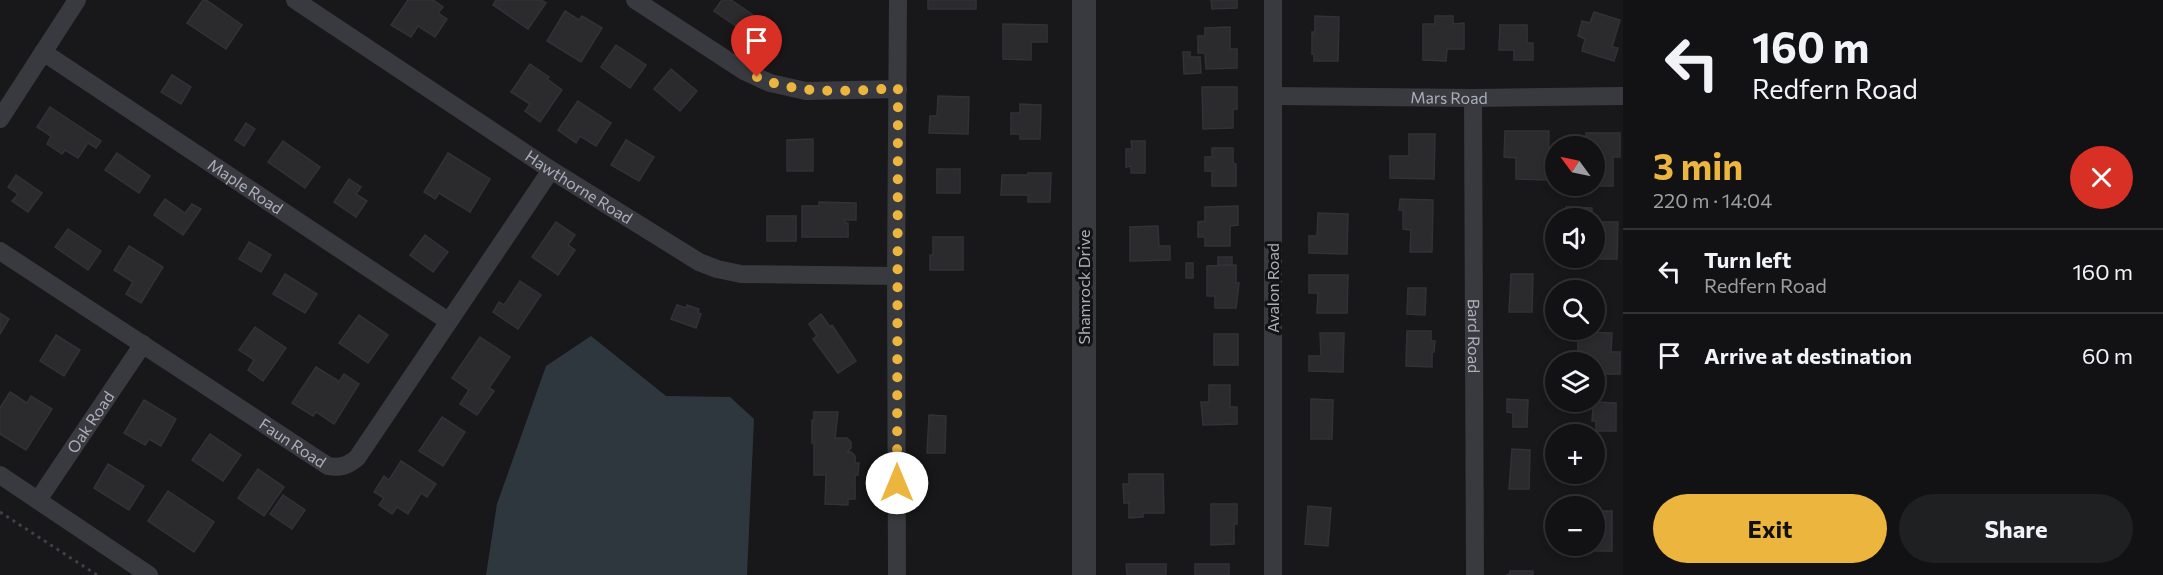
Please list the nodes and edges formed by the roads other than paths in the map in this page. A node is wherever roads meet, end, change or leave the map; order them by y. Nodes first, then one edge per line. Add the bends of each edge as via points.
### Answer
1 (77, 0) edge
2 (295, 0) edge
3 (635, 0) edge
4 (898, 0) edge
5 (1084, 0) edge
6 (1273, 0) edge
7 (43, 52) junction
8 (898, 88) junction
9 (1272, 96) junction
10 (1623, 96) edge
11 (1473, 98) junction
12 (0, 119) edge
13 (551, 170) junction
14 (0, 251) edge
15 (896, 276) junction
16 (448, 321) junction
17 (143, 344) junction
18 (0, 475) edge
19 (38, 500) junction
20 (150, 575) edge
21 (897, 575) edge
22 (1084, 575) edge
23 (1273, 575) edge
24 (1475, 575) edge

1 - 7 street
2 - 13 street, Hawthorne Road
3 - 8 street via 744,71 770,83 806,91
4 - 8 street
5 - 22 street, Shamrock Drive
6 - 9 street, Avalon Road
7 - 12 street
7 - 16 street, Maple Road
8 - 15 street
9 - 11 street, Mars Road
9 - 23 street, Avalon Road
10 - 11 street, Mars Road
11 - 24 street, Bard Road
13 - 15 street, Hawthorne Road via 682,253 717,269 741,274
13 - 16 street, Faun Road
14 - 17 street, Faun Road
15 - 21 street
16 - 17 street, Faun Road via 357,458 339,468 328,466
17 - 19 street, Oak Road
18 - 19 street
19 - 20 street

